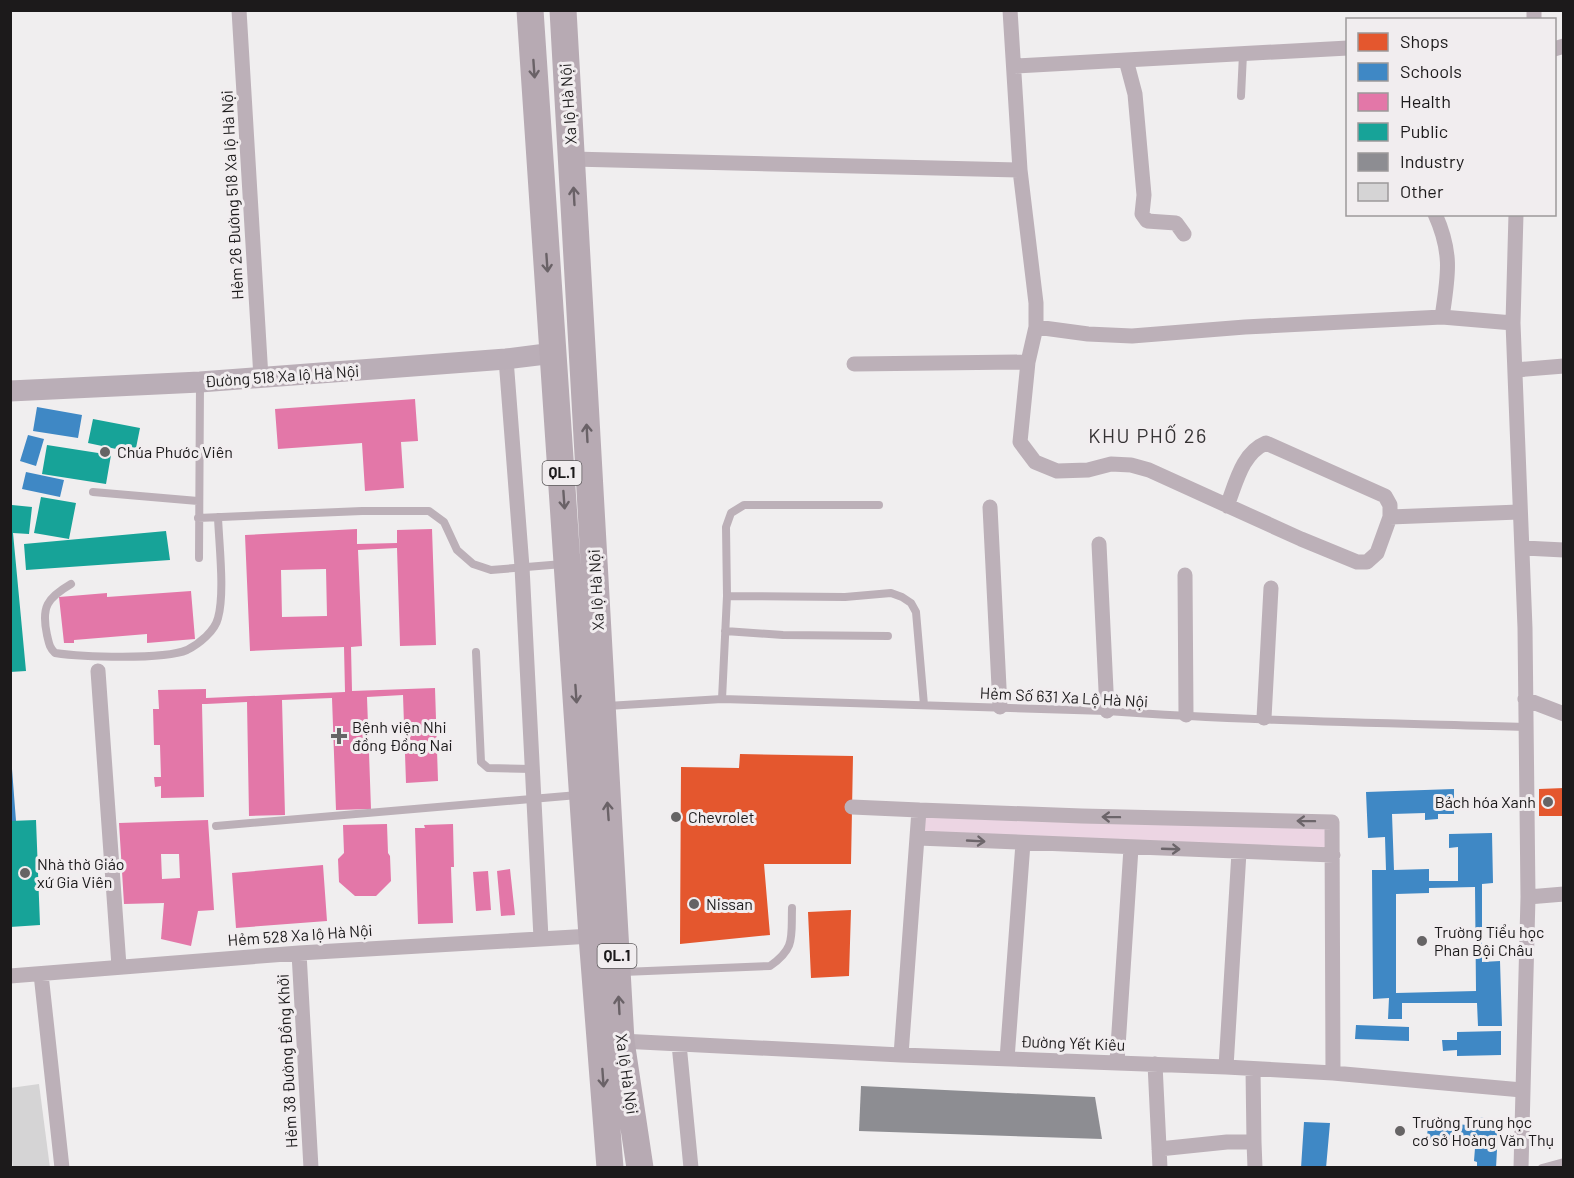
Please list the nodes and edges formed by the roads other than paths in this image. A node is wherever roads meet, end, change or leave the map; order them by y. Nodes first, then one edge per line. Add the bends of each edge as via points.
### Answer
1 (239, 10) edge
2 (530, 10) edge
3 (563, 10) edge
4 (1010, 10) edge
5 (1346, 48) edge
6 (1243, 54) junction
7 (1126, 60) junction
8 (1014, 66) junction
9 (1241, 96) dead end
10 (572, 159) junction
11 (1020, 170) junction
12 (1436, 216) edge
13 (1516, 216) edge
14 (1184, 234) dead end
15 (1442, 317) junction
16 (1513, 323) junction
17 (1036, 327) junction
18 (554, 353) junction
19 (506, 359) junction
20 (1028, 362) junction
21 (854, 364) dead end
22 (1563, 366) edge
23 (1515, 370) junction
24 (261, 378) junction
25 (201, 382) junction
26 (10, 391) edge
27 (93, 492) dead end
28 (198, 501) junction
29 (879, 505) dead end
30 (1227, 506) junction
31 (990, 507) dead end
32 (1519, 512) junction
33 (218, 517) junction
34 (1390, 517) junction
35 (198, 518) junction
36 (1099, 544) dead end
37 (1522, 548) junction
38 (1563, 550) edge
39 (199, 558) dead end
40 (568, 564) junction
41 (522, 567) junction
42 (1185, 575) dead end
43 (71, 584) dead end
44 (1271, 588) dead end
45 (727, 596) junction
46 (725, 631) junction
47 (888, 636) dead end
48 (476, 652) dead end
49 (98, 672) dead end
50 (722, 699) junction
51 (1525, 699) junction
52 (924, 705) junction
53 (603, 706) junction
54 (1000, 707) junction
55 (1107, 711) junction
56 (1563, 714) edge
57 (1185, 715) junction
58 (1264, 718) junction
59 (1525, 727) junction
60 (532, 769) junction
61 (583, 795) junction
62 (534, 800) junction
63 (852, 807) dead end
64 (919, 810) junction
65 (216, 826) dead end
66 (918, 838) junction
67 (1023, 843) junction
68 (1131, 848) junction
69 (1239, 852) junction
70 (1333, 855) junction
71 (1563, 894) edge
72 (1528, 897) junction
73 (792, 908) dead end
74 (592, 936) junction
75 (541, 938) junction
76 (299, 953) junction
77 (119, 966) junction
78 (618, 972) junction
79 (41, 974) junction
80 (10, 976) edge
81 (621, 1041) junction
82 (679, 1044) junction
83 (901, 1055) junction
84 (1007, 1059) junction
85 (1117, 1062) junction
86 (1155, 1064) junction
87 (1226, 1067) junction
88 (1253, 1069) junction
89 (1333, 1074) junction
90 (1522, 1090) junction
91 (1254, 1142) junction
92 (1159, 1149) junction
93 (1563, 1162) edge
94 (62, 1167) edge
95 (311, 1167) edge
96 (610, 1167) edge
97 (640, 1167) edge
98 (691, 1167) edge
99 (1160, 1167) edge
100 (1255, 1167) edge
101 (1521, 1167) edge
102 (1542, 1167) edge

1 - 24 street, Hẻm 26 Đường 518 Xa lộ Hà Nội
2 -> 18 highway, Xa lộ Hà Nội / QL.1
3 - 10 highway, Xa lộ Hà Nội / QL.1
4 - 8 street
5 - 6 street
6 - 7 street
6 - 9 lane
7 - 8 street
7 - 14 street via 1135,94 1144,195 1142,214 1147,221 1176,223
8 - 11 street
10 - 11 street
53 -> 10 highway, Xa lộ Hà Nội / QL.1
11 - 17 street
12 - 15 street via 1444,235 1449,267
13 - 16 street
15 - 16 street
15 - 17 street via 1132,336
16 - 23 street
17 - 20 street
18 - 19 street, Đường 518 Xa lộ Hà Nội
18 -> 40 highway, Xa lộ Hà Nội / QL.1
19 - 24 street, Đường 518 Xa lộ Hà Nội
19 - 41 street
20 - 21 street
20 - 30 street via 1020,442 1035,462 1057,471 1131,465
22 - 23 street
23 - 32 street
24 - 25 street, Đường 518 Xa lộ Hà Nội
25 - 26 street, Đường 518 Xa lộ Hà Nội
25 - 28 lane
27 - 28 lane
28 - 35 lane
29 - 45 lane via 744,505 732,513 726,527
30 - 34 street via 1357,562 1367,562 1377,553
30 - 34 street via 1245,461 1255,448 1266,443 1385,496
31 - 54 street
32 - 34 street
32 - 37 street
33 - 35 lane
33 - 41 lane via 429,511 444,522 457,550 473,564 491,570
33 - 43 lane via 218,620 204,639 185,651 112,657 55,653 50,648 44,619 46,607 55,594
35 - 39 lane
36 - 55 street
37 - 38 street
37 - 51 street
40 - 41 lane
40 -> 61 highway, Xa lộ Hà Nội / QL.1
41 - 60 street
42 - 57 street
44 - 58 street
45 - 46 lane
45 - 52 lane via 902,597 916,612
46 - 47 lane
46 - 50 lane
48 - 60 lane via 482,762 488,768
49 - 77 street
50 - 52 lane, Hẻm Số 631 Xa Lộ Hà Nội
50 - 53 lane, Hẻm Số 631 Xa Lộ Hà Nội
51 - 56 street
51 - 59 street
52 - 54 lane, Hẻm Số 631 Xa Lộ Hà Nội
78 -> 53 highway, Xa lộ Hà Nội / QL.1
54 - 55 lane, Hẻm Số 631 Xa Lộ Hà Nội
55 - 57 lane, Hẻm Số 631 Xa Lộ Hà Nội
57 - 58 lane, Hẻm Số 631 Xa Lộ Hà Nội
58 - 59 lane, Hẻm Số 631 Xa Lộ Hà Nội
59 - 72 street
60 - 62 street
61 - 62 lane
61 - 74 highway, Xa lộ Hà Nội / QL.1
62 - 65 lane
62 - 75 street
63 - 64 street
64 - 66 street
70 -> 64 street via 1332,822
66 -> 67 street
66 - 83 street
67 - 68 street
67 - 84 street
68 -> 69 street
68 - 85 street
69 - 70 street
69 - 87 street
70 - 89 street
71 - 72 street
72 - 90 street
73 - 78 lane via 791,944 770,966
74 - 75 street, Hẻm 528 Xa lộ Hà Nội
74 -> 96 highway, Xa lộ Hà Nội / QL.1
75 - 76 street, Hẻm 528 Xa lộ Hà Nội
76 - 77 street, Hẻm 528 Xa lộ Hà Nội
76 - 95 street, Hẻm 38 Đường Đồng Khởi
77 - 79 street, Hẻm 528 Xa lộ Hà Nội
81 -> 78 highway, Xa lộ Hà Nội / QL.1
79 - 80 street, Hẻm 528 Xa lộ Hà Nội
79 - 94 street
81 - 82 street, Đường Yết Kiêu
81 - 97 highway, Xa lộ Hà Nội / QL.1
82 - 83 street, Đường Yết Kiêu
82 - 98 street
83 - 84 street, Đường Yết Kiêu
84 - 85 street, Đường Yết Kiêu
85 - 86 street, Đường Yết Kiêu
86 - 87 street, Đường Yết Kiêu
86 - 92 street
87 - 88 street, Đường Yết Kiêu
88 - 89 street, Đường Yết Kiêu
88 - 91 street
89 - 90 street, Đường Yết Kiêu
90 - 101 street
91 - 92 street
91 - 100 street
92 - 99 street
93 - 102 lane

